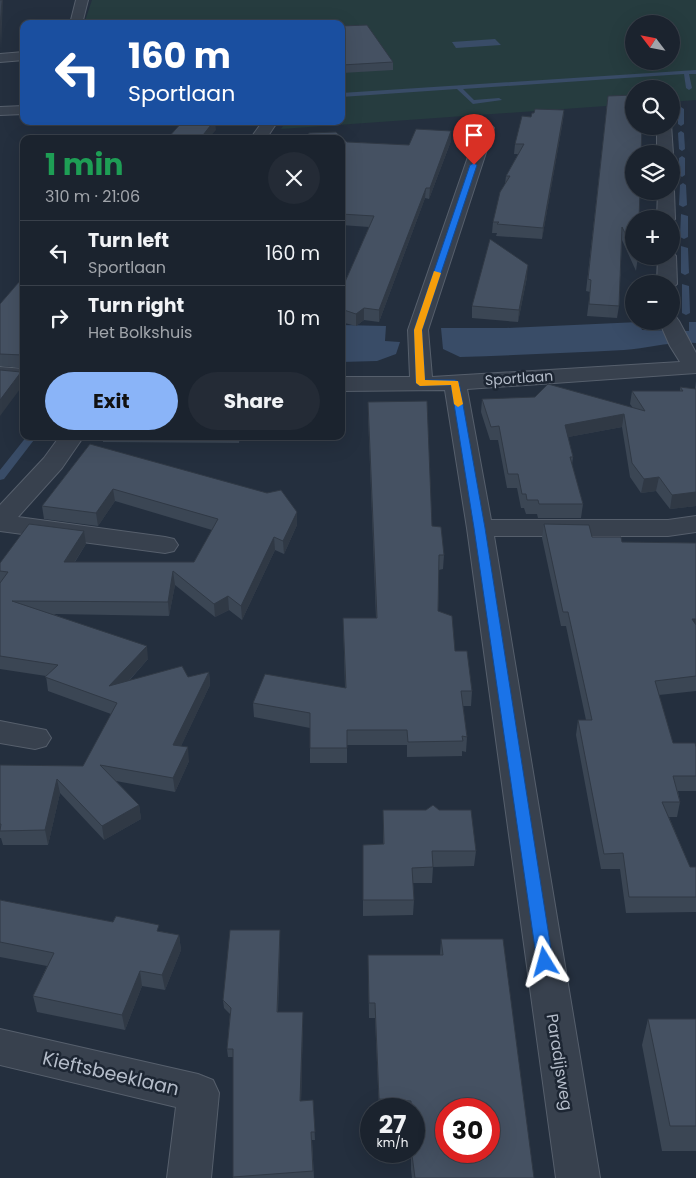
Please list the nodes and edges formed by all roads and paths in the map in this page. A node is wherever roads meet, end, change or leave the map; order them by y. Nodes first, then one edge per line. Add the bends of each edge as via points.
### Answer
1 (82, 0) edge
2 (77, 20) edge
3 (20, 56) edge
4 (0, 58) edge
5 (0, 110) edge
6 (20, 110) edge
7 (486, 128) dead end
8 (673, 330) edge
9 (695, 367) edge
10 (0, 374) edge
11 (20, 376) edge
12 (455, 382) junction
13 (420, 383) junction
14 (345, 384) edge
15 (69, 440) edge
16 (0, 523) edge
17 (696, 524) edge
18 (480, 528) junction
19 (165, 545) dead end
20 (0, 732) edge
21 (35, 738) dead end
22 (0, 1047) edge
23 (189, 1178) edge
24 (578, 1178) edge

1 - 2 street
3 - 4 street
5 - 6 street
7 - 13 street via 418,330
8 - 9 street
9 - 12 street, Sportlaan
10 - 11 street
12 - 13 street, Sportlaan
12 - 18 street, Paradijsweg
13 - 14 street, Sportlaan
15 - 16 street
16 - 19 street
17 - 18 street via 668,528
18 - 24 street, Paradijsweg
20 - 21 street
22 - 23 street, Kieftsbeeklaan via 198,1093

